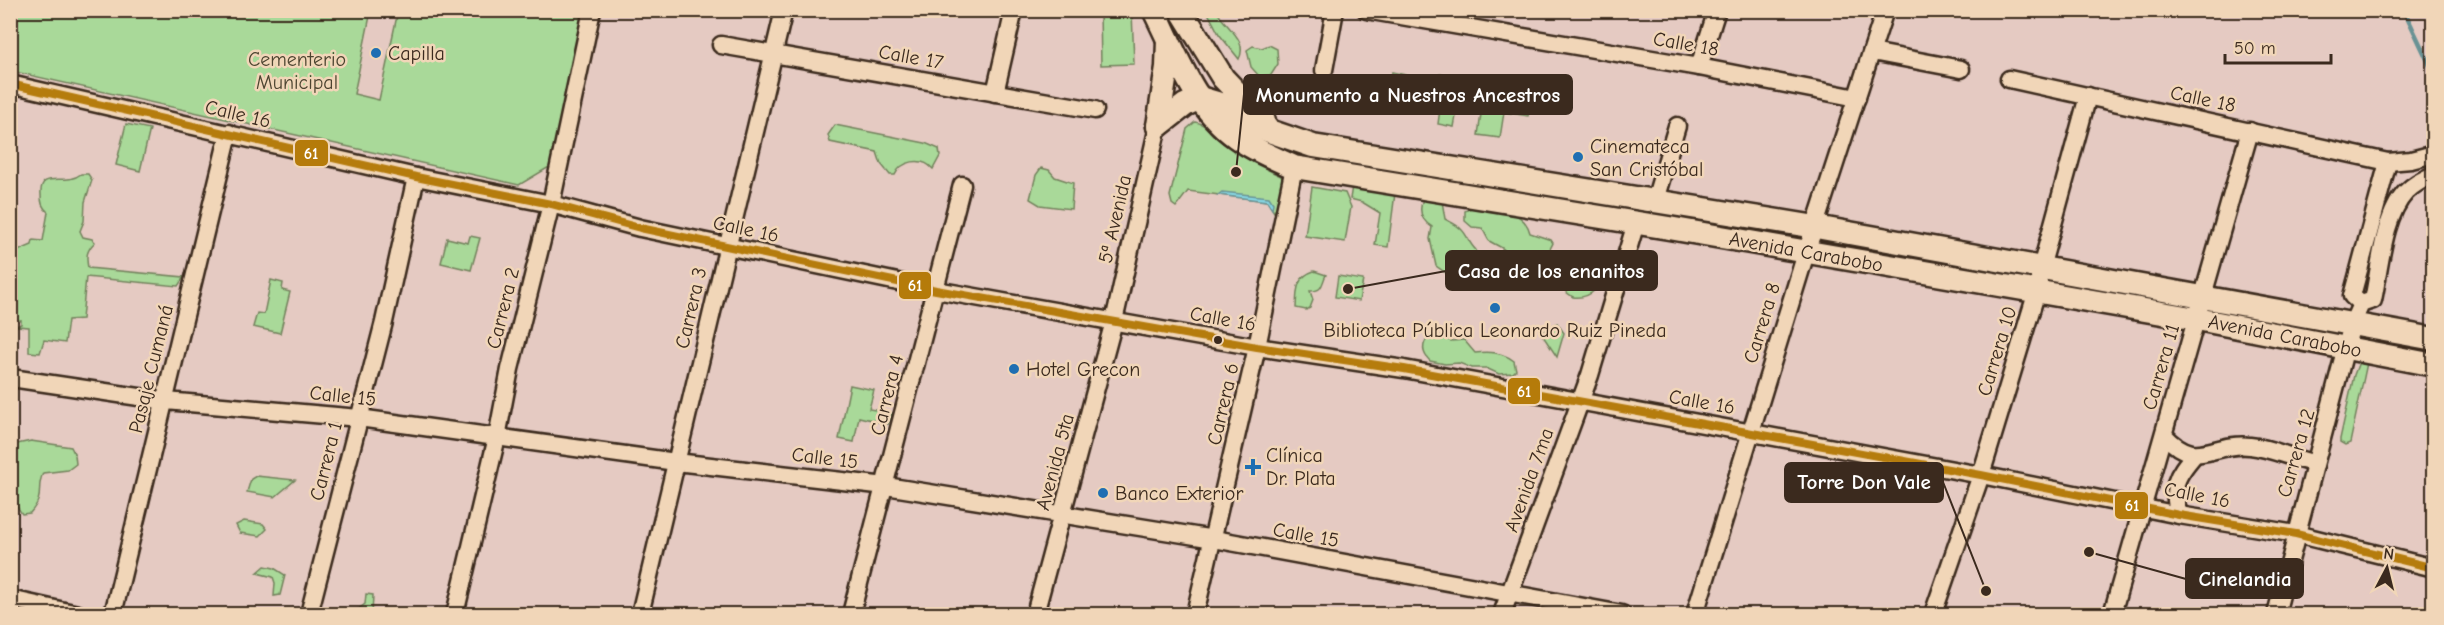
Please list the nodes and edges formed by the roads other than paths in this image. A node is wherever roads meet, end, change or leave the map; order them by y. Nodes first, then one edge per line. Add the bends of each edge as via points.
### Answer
1 (592, 10) edge
2 (784, 10) edge
3 (1014, 10) edge
4 (1154, 10) edge
5 (1181, 10) edge
6 (1335, 10) edge
7 (1366, 10) edge
8 (1717, 10) edge
9 (1885, 10) edge
10 (1168, 39) junction
11 (721, 45) dead end
12 (1872, 52) junction
13 (774, 55) junction
14 (1699, 67) junction
15 (1960, 69) dead end
16 (1324, 70) dead end
17 (2009, 80) dead end
18 (10, 84) edge
19 (994, 93) junction
20 (2088, 96) junction
21 (1200, 98) junction
22 (1857, 98) junction
23 (1095, 110) dead end
24 (1158, 126) junction
25 (1677, 126) dead end
26 (2250, 131) junction
27 (229, 133) junction
28 (1278, 134) junction
29 (2433, 154) edge
30 (2388, 162) junction
31 (1294, 167) junction
32 (2433, 175) edge
33 (417, 177) junction
34 (962, 185) dead end
35 (1623, 195) junction
36 (1655, 200) junction
37 (551, 204) junction
38 (1636, 223) junction
39 (1816, 227) junction
40 (727, 246) junction
41 (1806, 253) junction
42 (2041, 268) junction
43 (936, 290) junction
44 (2037, 291) junction
45 (2204, 296) junction
46 (2361, 304) junction
47 (2197, 319) junction
48 (1113, 321) junction
49 (2352, 324) junction
50 (2433, 339) edge
51 (1257, 347) junction
52 (2346, 348) junction
53 (2433, 365) edge
54 (18, 379) dead end
55 (166, 401) junction
56 (1580, 402) junction
57 (359, 418) junction
58 (1750, 432) junction
59 (2164, 435) junction
60 (497, 437) junction
61 (2195, 454) junction
62 (676, 462) junction
63 (2314, 463) junction
64 (1981, 475) junction
65 (886, 486) junction
66 (2143, 506) junction
67 (1063, 514) junction
68 (2179, 515) junction
69 (2296, 534) junction
70 (1214, 539) junction
71 (2433, 568) edge
72 (1509, 593) junction
73 (10, 599) edge
74 (78, 615) edge
75 (113, 615) edge
76 (309, 615) edge
77 (454, 615) edge
78 (640, 615) edge
79 (851, 615) edge
80 (1035, 615) edge
81 (1195, 615) edge
82 (1502, 615) edge
83 (1622, 615) edge
84 (1695, 615) edge
85 (1933, 615) edge
86 (2112, 615) edge
87 (2276, 615) edge

1 - 37 street, Carrera 2
2 - 13 street, Carrera 3
3 - 19 street
4 - 10 main road, Avenida Carabobo
5 - 28 main road via 1223,78
6 - 16 street
7 - 14 street, Calle 18
8 - 14 street
9 - 12 street, Carrera 8
10 - 21 main road, Avenida Carabobo
10 - 24 main road
11 - 13 street, Calle 17
12 - 15 street
12 - 22 street, Carrera 8
13 - 19 street, Calle 17
13 - 40 street, Carrera 3
14 - 22 street, Calle 18
17 - 20 street, Calle 18
18 - 27 street, Calle 16
19 - 23 street, Calle 17
20 - 26 street, Calle 18
20 - 42 street, Carrera 10
21 - 24 main road
21 - 28 main road, Avenida Carabobo via 1224,106 1246,123
21 - 31 main road, Avenida Carabobo via 1217,121 1235,136
22 - 39 street, Carrera 8
24 - 48 street, 5ª Avenida
25 - 36 street
26 - 30 street, Calle 18
26 - 45 street, Carrera 11
27 - 33 street, Calle 16
27 - 55 street, Pasaje Cumaná
28 - 35 main road, Avenida Carabobo via 1313,146
29 - 30 street, Calle 18
30 - 46 street via 2352,296
31 - 38 main road, Avenida Carabobo
31 - 51 street, Carrera 6
32 - 46 street, Carrera 12 via 2404,193 2384,243 2373,300
33 - 37 street, Calle 16
33 - 57 street, Carrera 1
34 - 43 street, Carrera 4
35 - 36 main road, Avenida Carabobo
35 - 38 main road
36 - 39 main road, Avenida Carabobo
37 - 40 street, Calle 16
37 - 60 street, Carrera 2
38 - 41 main road, Avenida Carabobo
38 - 56 street, Avenida 7ma
39 - 41 street, Carrera 8
39 - 42 main road, Avenida Carabobo
40 - 43 street, Calle 16
40 - 62 street, Carrera 3
41 - 44 main road, Avenida Carabobo
41 - 58 street, Carrera 8
42 - 44 street, Carrera 10
42 - 45 main road, Avenida Carabobo
43 - 48 street, Calle 16
43 - 65 street, Carrera 4
44 - 47 main road, Avenida Carabobo
44 - 64 street, Carrera 10
45 - 47 street, Carrera 11
45 - 49 main road, Avenida Carabobo
46 - 49 street, Carrera 12
47 - 52 main road, Avenida Carabobo
47 - 59 street, Carrera 11
48 - 51 street, Calle 16
48 - 67 street, Avenida 5ta
49 - 50 main road, Avenida Carabobo
49 - 52 street, Carrera 12
51 - 56 street, Calle 16
51 - 70 street, Carrera 6
52 - 53 main road, Avenida Carabobo
52 - 63 street, Carrera 12
54 - 55 street, Calle 15
55 - 57 street, Calle 15
55 - 75 street, Pasaje Cumaná
56 - 58 street, Calle 16
56 - 72 street, Avenida 7ma
57 - 60 street, Calle 15
57 - 76 street, Carrera 1
58 - 64 street, Calle 16
58 - 84 street, Carrera 8
59 - 61 street via 2176,448
59 - 66 street, Carrera 11
60 - 62 street, Calle 15
60 - 77 street, Carrera 2
61 - 63 street via 2234,445 2253,446
61 - 68 street via 2174,485
62 - 65 street, Calle 15
62 - 78 street, Carrera 3
63 - 69 street, Carrera 12
64 - 66 street, Calle 16
64 - 85 street, Carrera 10
65 - 67 street, Calle 15
65 - 79 street, Carrera 4
66 - 68 street, Calle 16
66 - 86 street, Carrera 11
67 - 70 street, Calle 15
67 - 80 street, Avenida 5ta
68 - 69 street, Calle 16
69 - 71 street, Calle 16
69 - 87 street, Carrera 12
70 - 72 street, Calle 15
70 - 81 street, Carrera 6
72 - 82 street, Avenida 7ma
72 - 83 street, Calle 15
73 - 74 street

